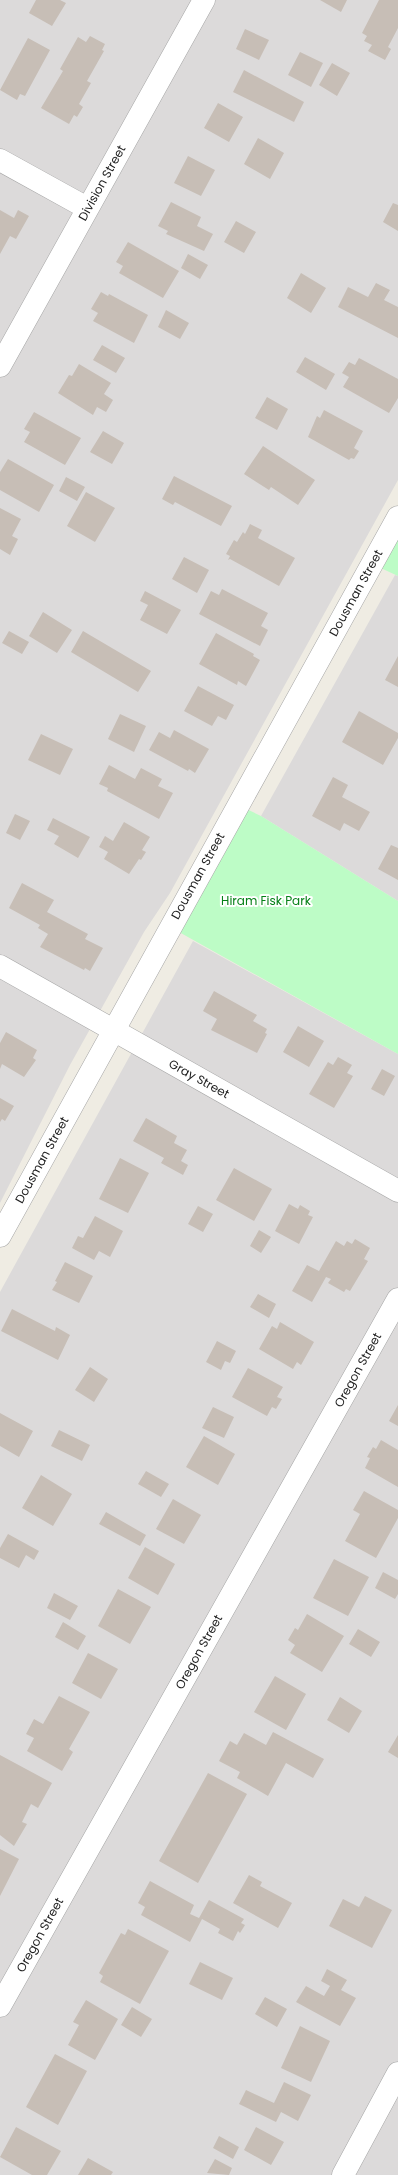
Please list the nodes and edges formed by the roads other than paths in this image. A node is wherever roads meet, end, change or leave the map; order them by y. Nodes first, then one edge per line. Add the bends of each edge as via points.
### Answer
1 (204, 0) edge
2 (0, 160) edge
3 (88, 208) junction
4 (0, 366) edge
5 (398, 517) edge
6 (0, 966) edge
7 (113, 1030) junction
8 (398, 1191) edge
9 (0, 1236) edge
10 (398, 1299) edge
11 (0, 2006) edge
12 (398, 2073) edge
13 (342, 2175) edge

1 - 3 street, Division Street
2 - 3 street
3 - 4 street, Division Street
5 - 7 street, Dousman Street
6 - 7 street, Gray Street
7 - 8 street, Gray Street
7 - 9 street, Dousman Street
10 - 11 street, Oregon Street
12 - 13 street

